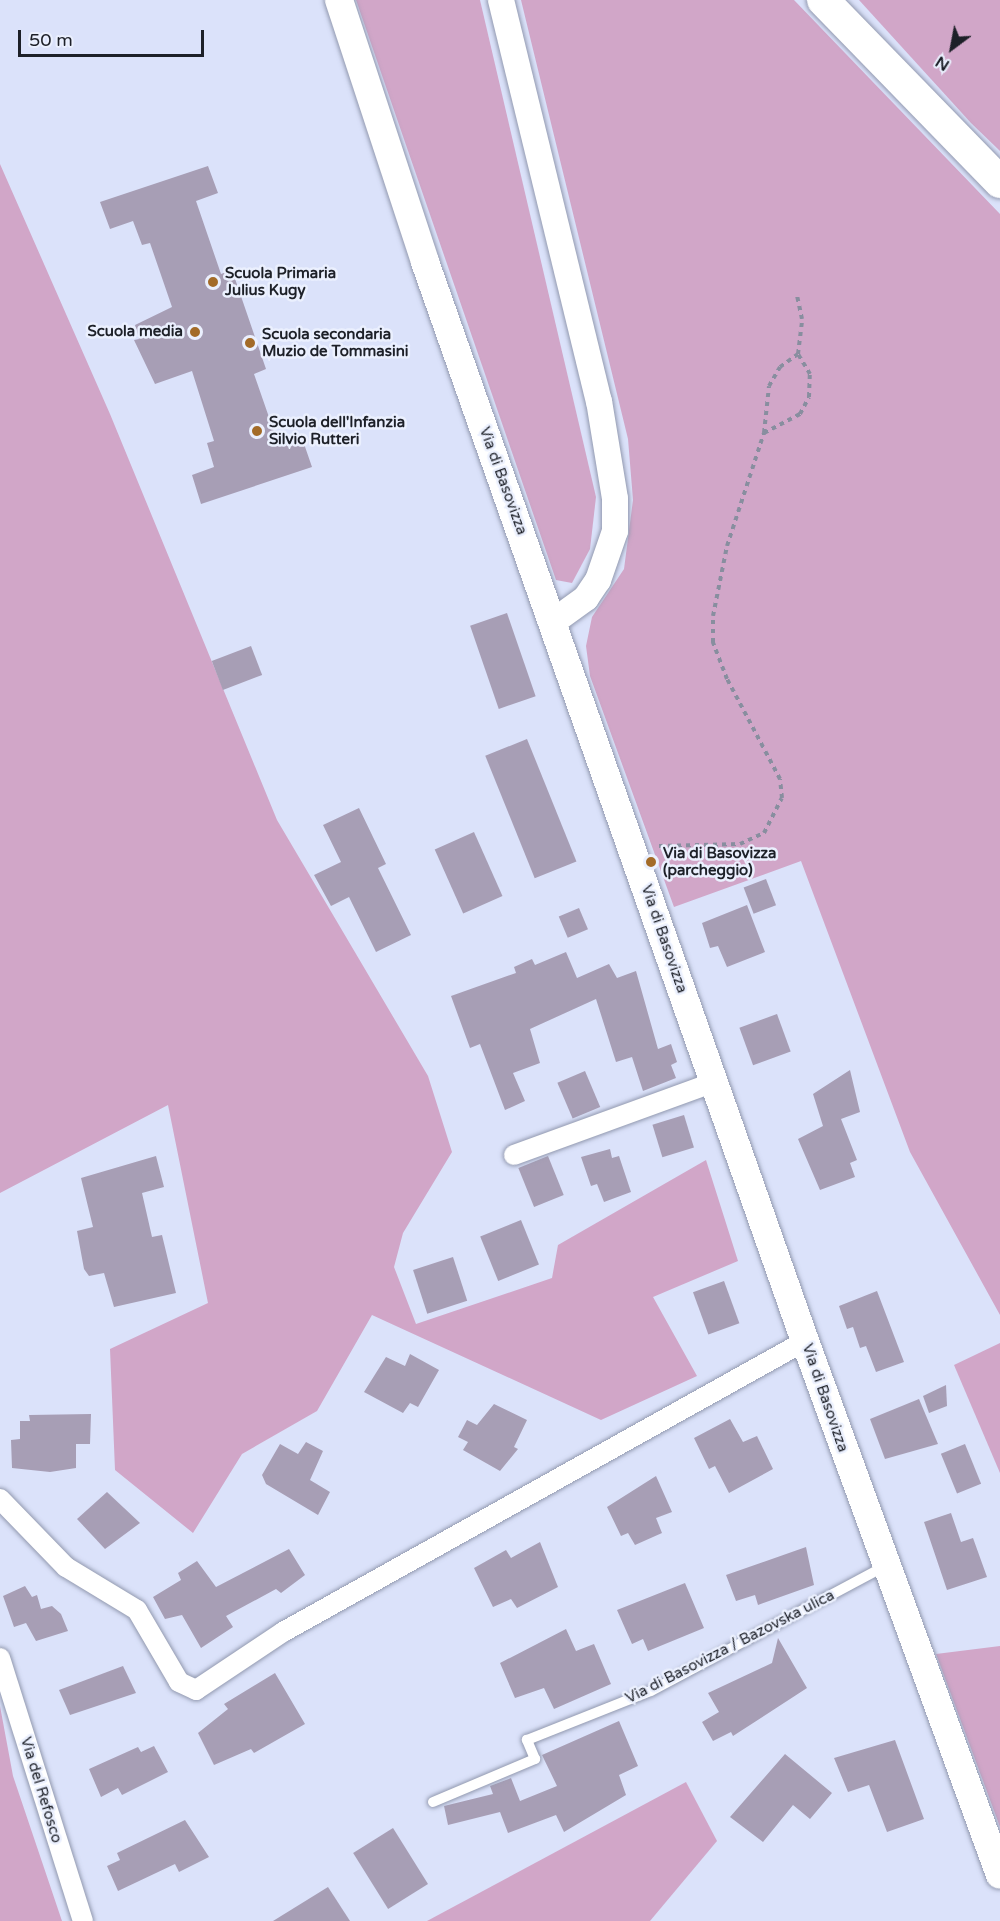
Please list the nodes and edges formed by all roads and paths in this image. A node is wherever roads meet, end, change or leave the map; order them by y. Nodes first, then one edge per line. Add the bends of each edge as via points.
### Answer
1 (339, 0) edge
2 (501, 0) edge
3 (823, 0) edge
4 (1000, 182) edge
5 (797, 296) dead end
6 (798, 354) junction
7 (764, 433) junction
8 (553, 622) junction
9 (631, 846) junction
10 (715, 1082) junction
11 (514, 1155) dead end
12 (805, 1341) junction
13 (0, 1499) edge
14 (885, 1566) junction
15 (0, 1658) edge
16 (433, 1802) dead end
17 (1000, 1875) edge
18 (83, 1921) edge

1 - 8 main road, Via di Basovizza
2 - 8 street via 599,401 615,499 615,531 598,580 586,598
3 - 4 main road
5 - 6 path via 802,319
6 - 7 path via 780,367 769,386
6 - 7 path via 810,374 809,397 800,414
7 - 9 path via 727,546 713,642 780,779 782,798 764,833 740,844
8 - 9 main road, Via di Basovizza
9 - 10 main road, Via di Basovizza
10 - 11 street
10 - 12 main road, Via di Basovizza
12 - 13 street via 283,1632 196,1690 178,1682 137,1610 66,1567
12 - 14 main road, Via di Basovizza
14 - 16 lane, Via di Basovizza / Bazovska ulica via 651,1691 527,1740 535,1759
14 - 17 main road, Via di Basovizza
15 - 18 street, Via del Refosco

